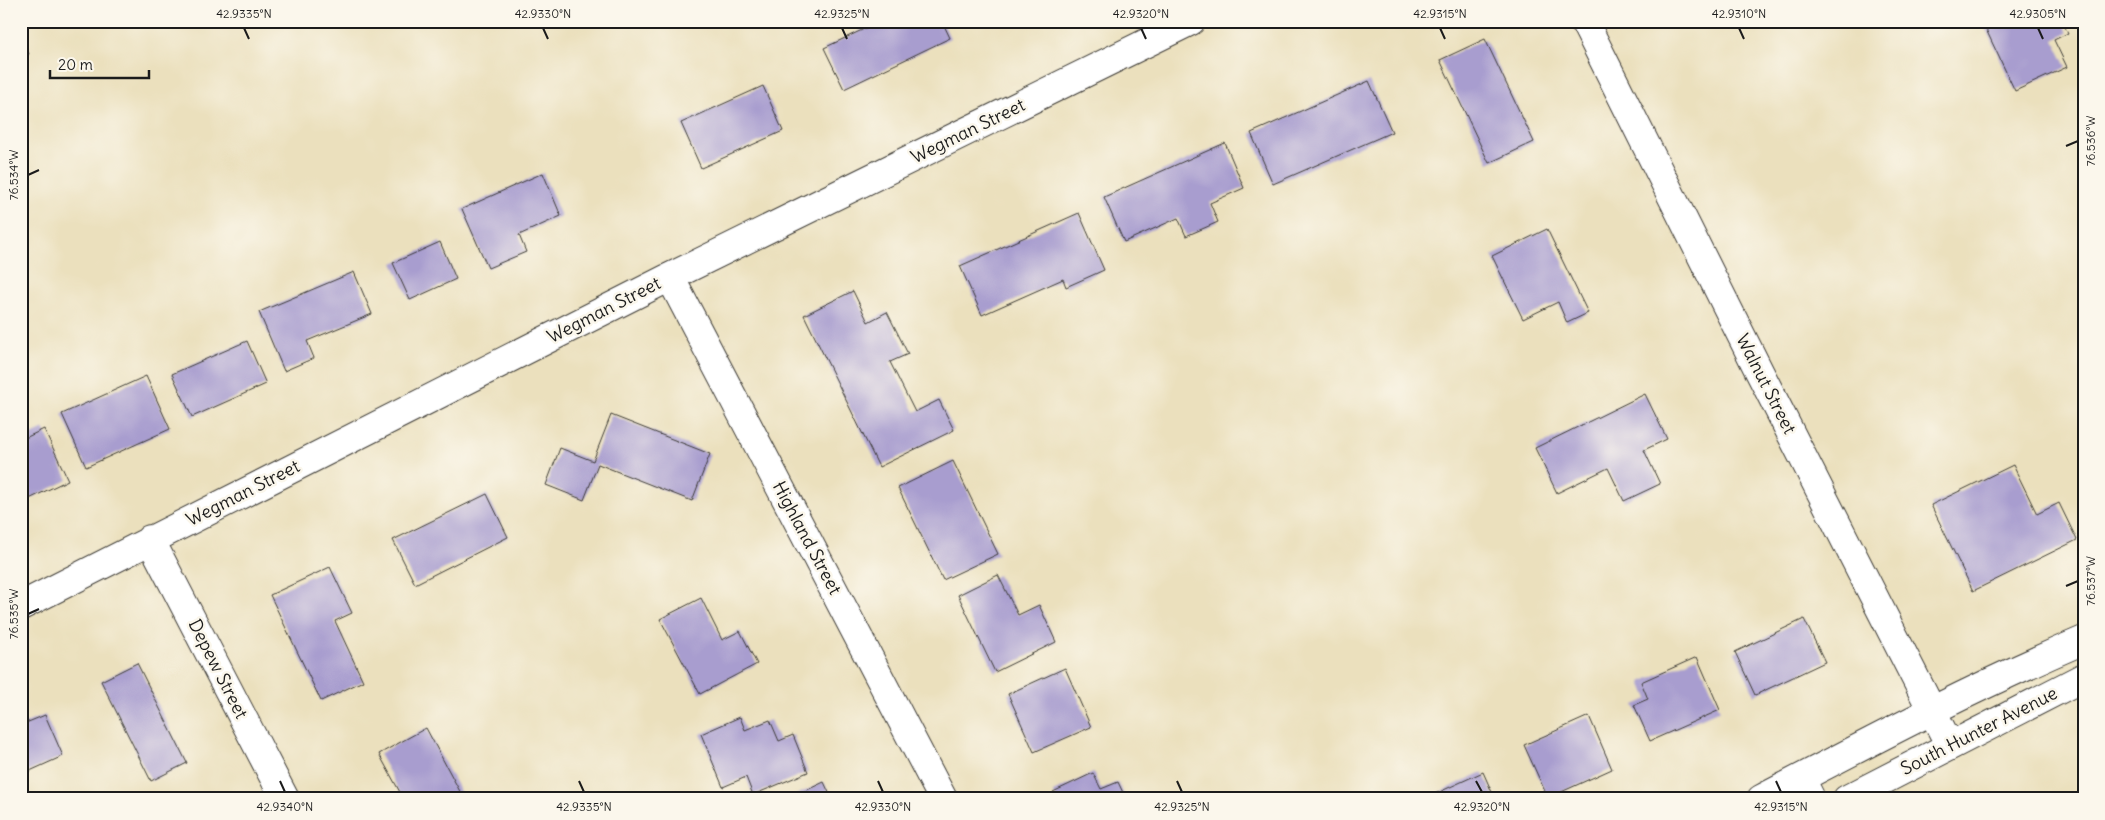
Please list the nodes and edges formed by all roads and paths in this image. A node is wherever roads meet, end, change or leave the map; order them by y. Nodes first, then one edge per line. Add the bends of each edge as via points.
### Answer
1 (1191, 21) edge
2 (1584, 21) edge
3 (670, 276) junction
4 (150, 539) junction
5 (21, 606) edge
6 (2084, 640) edge
7 (2084, 677) edge
8 (1932, 710) junction
9 (1950, 746) junction
10 (1807, 775) junction
11 (285, 799) edge
12 (943, 799) edge
13 (1761, 799) edge
14 (1819, 799) edge
15 (1847, 799) edge

1 - 3 street, Wegman Street
2 - 8 street, Walnut Street
3 - 4 street, Wegman Street
3 - 12 street, Highland Street
4 - 5 street, Wegman Street
4 - 11 street, Depew Street
6 - 8 street via 2019,667
7 - 9 street, South Hunter Avenue
8 - 9 street, Walnut Street
8 - 10 street
9 - 15 street, South Hunter Avenue
10 - 13 street
10 - 14 lane

